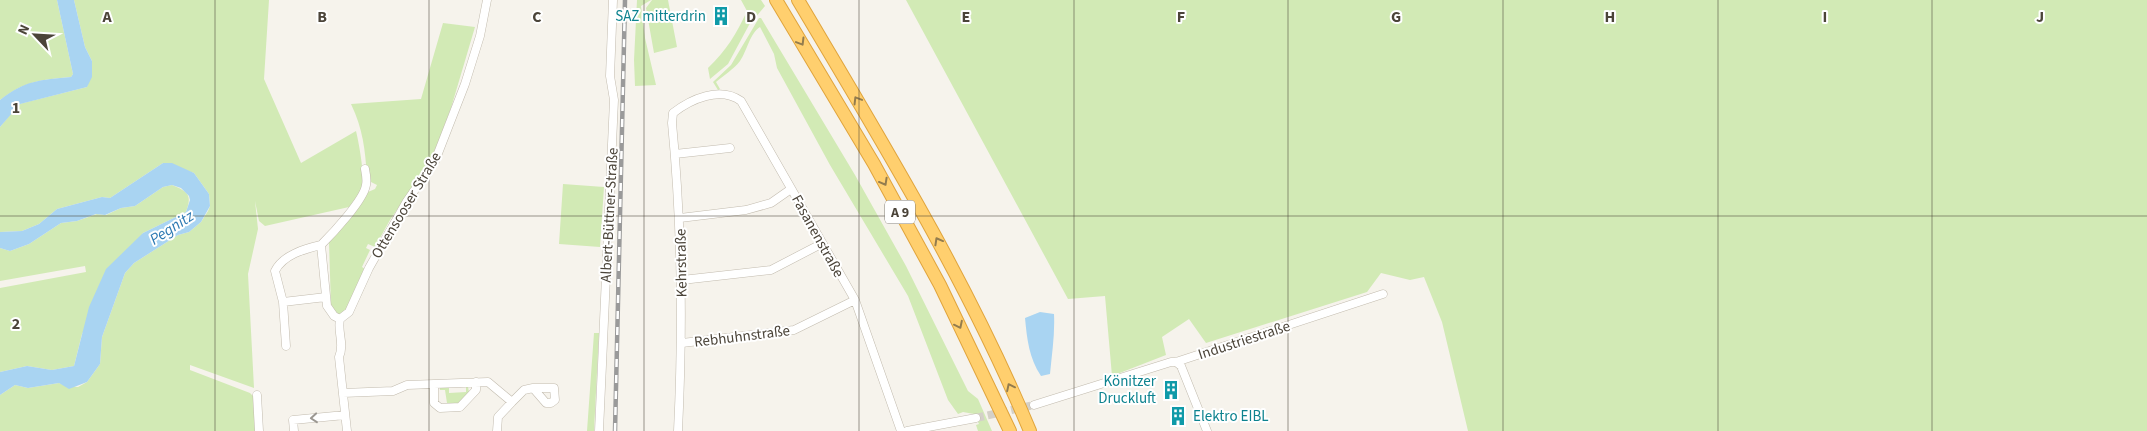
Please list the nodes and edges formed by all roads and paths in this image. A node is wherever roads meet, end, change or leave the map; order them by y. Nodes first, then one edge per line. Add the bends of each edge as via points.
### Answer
1 (486, 0) edge
2 (613, 0) edge
3 (776, 0) edge
4 (798, 0) edge
5 (687, 102) joint
6 (730, 148) dead end
7 (675, 154) junction
8 (365, 169) dead end
9 (791, 189) junction
10 (680, 218) junction
11 (821, 244) junction
12 (321, 245) junction
13 (682, 280) junction
14 (1383, 294) dead end
15 (326, 297) junction
16 (855, 300) junction
17 (283, 302) junction
18 (340, 319) junction
19 (682, 343) junction
20 (286, 346) dead end
21 (1176, 362) junction
22 (476, 382) junction
23 (434, 384) junction
24 (533, 388) dead end
25 (343, 393) junction
26 (257, 395) dead end
27 (512, 402) junction
28 (1034, 405) tunnel mouth
29 (346, 415) junction
30 (976, 418) tunnel mouth
31 (259, 431) edge
32 (294, 431) edge
33 (347, 431) edge
34 (497, 431) edge
35 (599, 431) edge
36 (678, 431) edge
37 (901, 431) edge
38 (907, 431) edge
39 (1010, 431) edge
40 (1030, 431) edge
41 (1207, 431) edge

1 - 18 street, Ottensooser Straße via 470,68 435,161 407,201 369,268 349,312
2 - 35 street, Albert-Büttner-Straße via 610,76 614,100
3 -> 39 highway, A 9 via 874,164 935,276
40 -> 4 highway, A 9 via 956,275 892,158
5 - 7 street, Kehrstraße via 673,113
5 - 9 street, Fasanenstraße via 725,93 741,101
6 - 7 street
7 - 10 street, Kehrstraße
8 - 12 street via 366,185 361,197
9 - 10 street via 772,203 746,210
9 - 11 street, Fasanenstraße
10 - 13 street, Kehrstraße
11 - 13 street via 770,270
11 - 16 street, Fasanenstraße
12 - 15 street
12 - 17 street via 302,249 278,266 275,271
13 - 19 street, Kehrstraße
14 - 21 street, Industriestraße
15 - 17 street
15 - 18 street via 327,306
16 - 19 street, Rebhuhnstraße via 794,330
16 - 37 street, Fasanenstraße
17 - 20 street
18 - 25 street via 343,348 339,357
19 - 36 street, Kehrstraße
21 - 28 street
21 - 41 street, Industriestraße via 1182,366
22 - 23 street
22 - 23 street via 476,390 460,407 440,408 434,402
22 - 27 street via 489,383
23 - 25 street via 393,391
24 - 27 street via 524,390
25 - 29 street
26 - 31 street
27 - 34 street via 498,417
29 -> 32 street via 293,420
29 - 33 street
30 - 38 street

